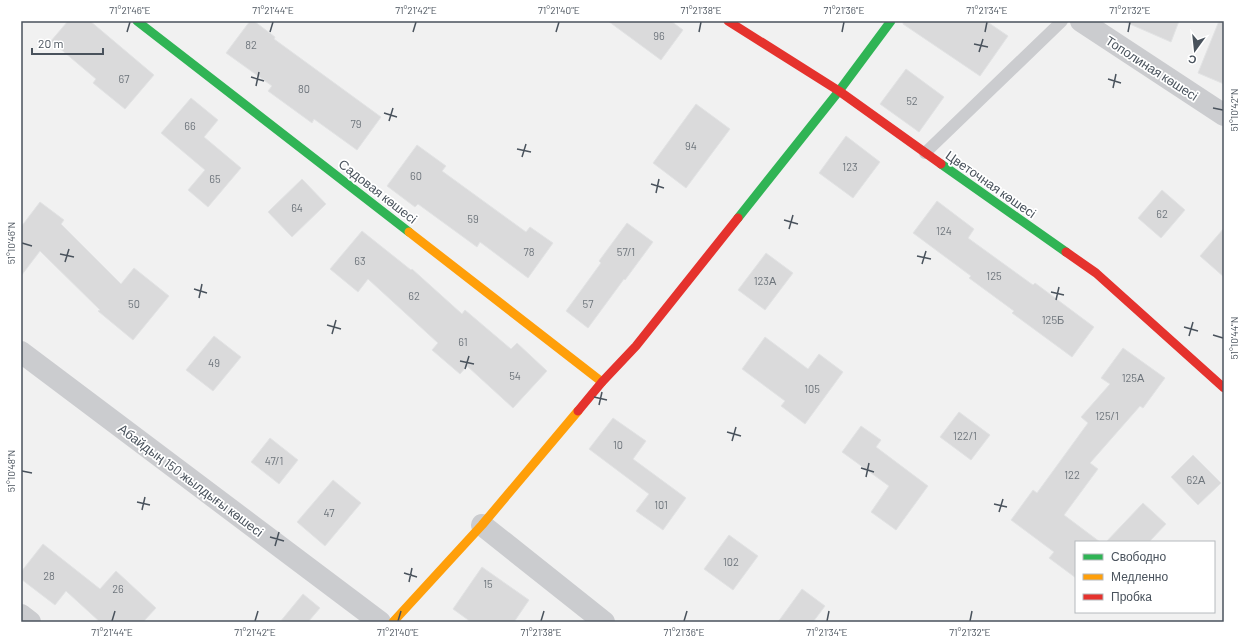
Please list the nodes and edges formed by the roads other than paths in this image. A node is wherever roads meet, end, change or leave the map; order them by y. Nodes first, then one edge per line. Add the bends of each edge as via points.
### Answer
1 (137, 21) edge
2 (728, 21) edge
3 (891, 21) edge
4 (1062, 21) edge
5 (1081, 21) edge
6 (838, 91) junction
7 (1224, 115) edge
8 (925, 154) junction
9 (21, 352) edge
10 (602, 382) junction
11 (1224, 388) edge
12 (482, 525) junction
13 (21, 615) edge
14 (30, 622) edge
15 (380, 622) edge
16 (393, 622) edge
17 (604, 622) edge

1 - 10 street, Садовая көшесі
2 - 6 street, Цветочная көшесі
3 - 6 street
4 - 8 lane
5 - 7 street, Тополиная көшесі
6 - 8 street, Цветочная көшесі
6 - 10 street via 636,346
8 - 11 street, Цветочная көшесі via 1096,274
9 - 15 street, Абайдың 150 жылдығы көшесі
10 - 12 street
12 - 16 street
12 - 17 street
13 - 14 street

